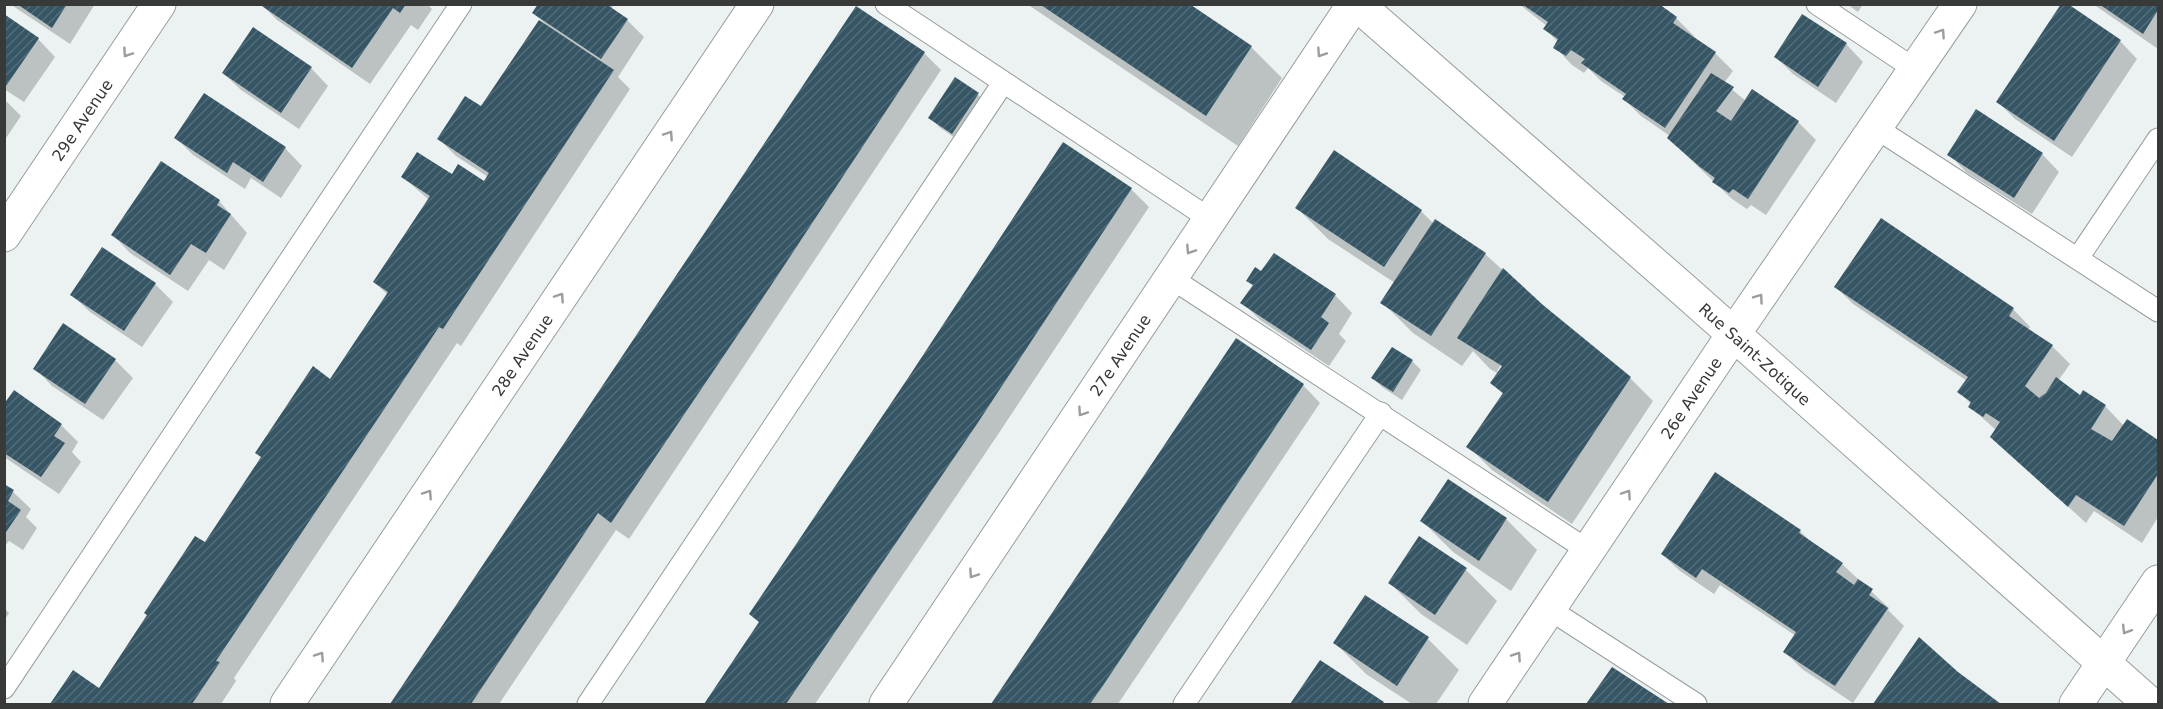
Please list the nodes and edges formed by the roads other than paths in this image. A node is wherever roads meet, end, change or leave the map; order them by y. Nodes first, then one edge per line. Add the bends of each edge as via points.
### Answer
1 (159, 4) edge
2 (461, 4) edge
3 (757, 4) edge
4 (885, 4) edge
5 (1356, 4) edge
6 (1816, 4) edge
7 (1960, 4) edge
8 (1916, 70) junction
9 (1003, 83) junction
10 (1876, 128) junction
11 (2158, 139) edge
12 (1210, 219) junction
13 (4, 235) edge
14 (2078, 258) junction
15 (1171, 278) junction
16 (2158, 311) edge
17 (1733, 335) junction
18 (1381, 413) junction
19 (1589, 551) junction
20 (2158, 582) edge
21 (1549, 609) junction
22 (2104, 665) junction
23 (4, 687) edge
24 (287, 705) edge
25 (588, 705) edge
26 (886, 705) edge
27 (1184, 705) edge
28 (1485, 705) edge
29 (1696, 705) edge
30 (2076, 705) edge
31 (2150, 705) edge

1 -> 13 street, 29e Avenue
2 - 23 lane
24 -> 3 street, 28e Avenue
4 - 9 lane
5 -> 12 street, 27e Avenue
5 - 17 street, Rue Saint-Zotique
6 - 8 lane
8 -> 7 street, 26e Avenue
8 - 10 street, 26e Avenue
9 - 12 lane
9 - 25 lane
10 - 14 lane
17 -> 10 street, 26e Avenue
11 - 14 lane
12 -> 15 street, 27e Avenue
14 - 16 lane
15 - 18 lane
15 -> 26 street, 27e Avenue
19 -> 17 street, 26e Avenue
17 - 22 street, Rue Saint-Zotique
18 - 19 lane
18 - 27 lane
19 - 21 street, 26e Avenue
20 -> 22 street
28 -> 21 street, 26e Avenue
21 - 29 lane
22 - 30 street
22 - 31 street, Rue Saint-Zotique

